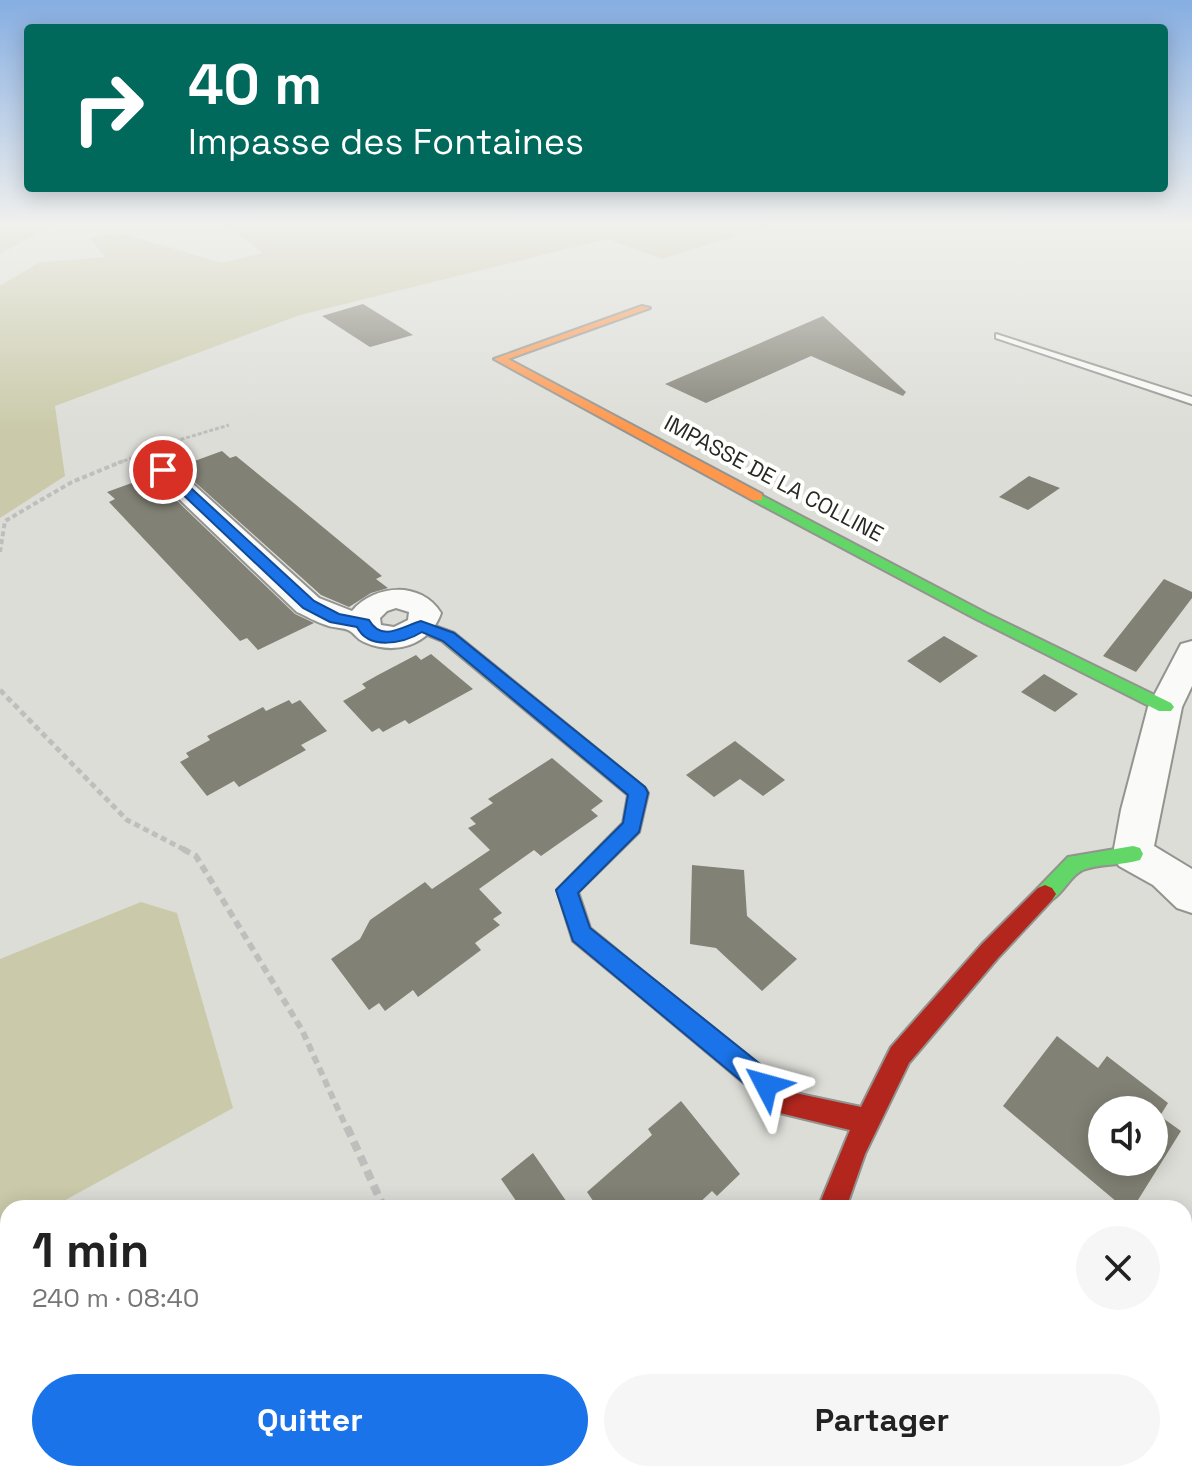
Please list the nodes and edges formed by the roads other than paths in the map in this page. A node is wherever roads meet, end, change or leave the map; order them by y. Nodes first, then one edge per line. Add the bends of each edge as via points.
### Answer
1 (645, 308) dead end
2 (1000, 336) dead end
3 (1192, 401) edge
4 (157, 456) road end
5 (421, 626) joint
6 (1192, 652) edge
7 (1165, 707) junction
8 (1133, 854) junction
9 (1192, 895) edge
10 (868, 1121) junction
11 (835, 1200) edge

1 - 7 street, IMPASSE DE LA COLLINE via 499,359
2 - 3 lane
4 - 5 street via 308,605 363,623 382,638 404,636
5 - 10 street via 448,637 638,793 632,826 567,890 581,934 789,1104
6 - 7 street
7 - 8 street
8 - 9 street via 1168,873
8 - 10 street via 1075,863 900,1055
10 - 11 street

